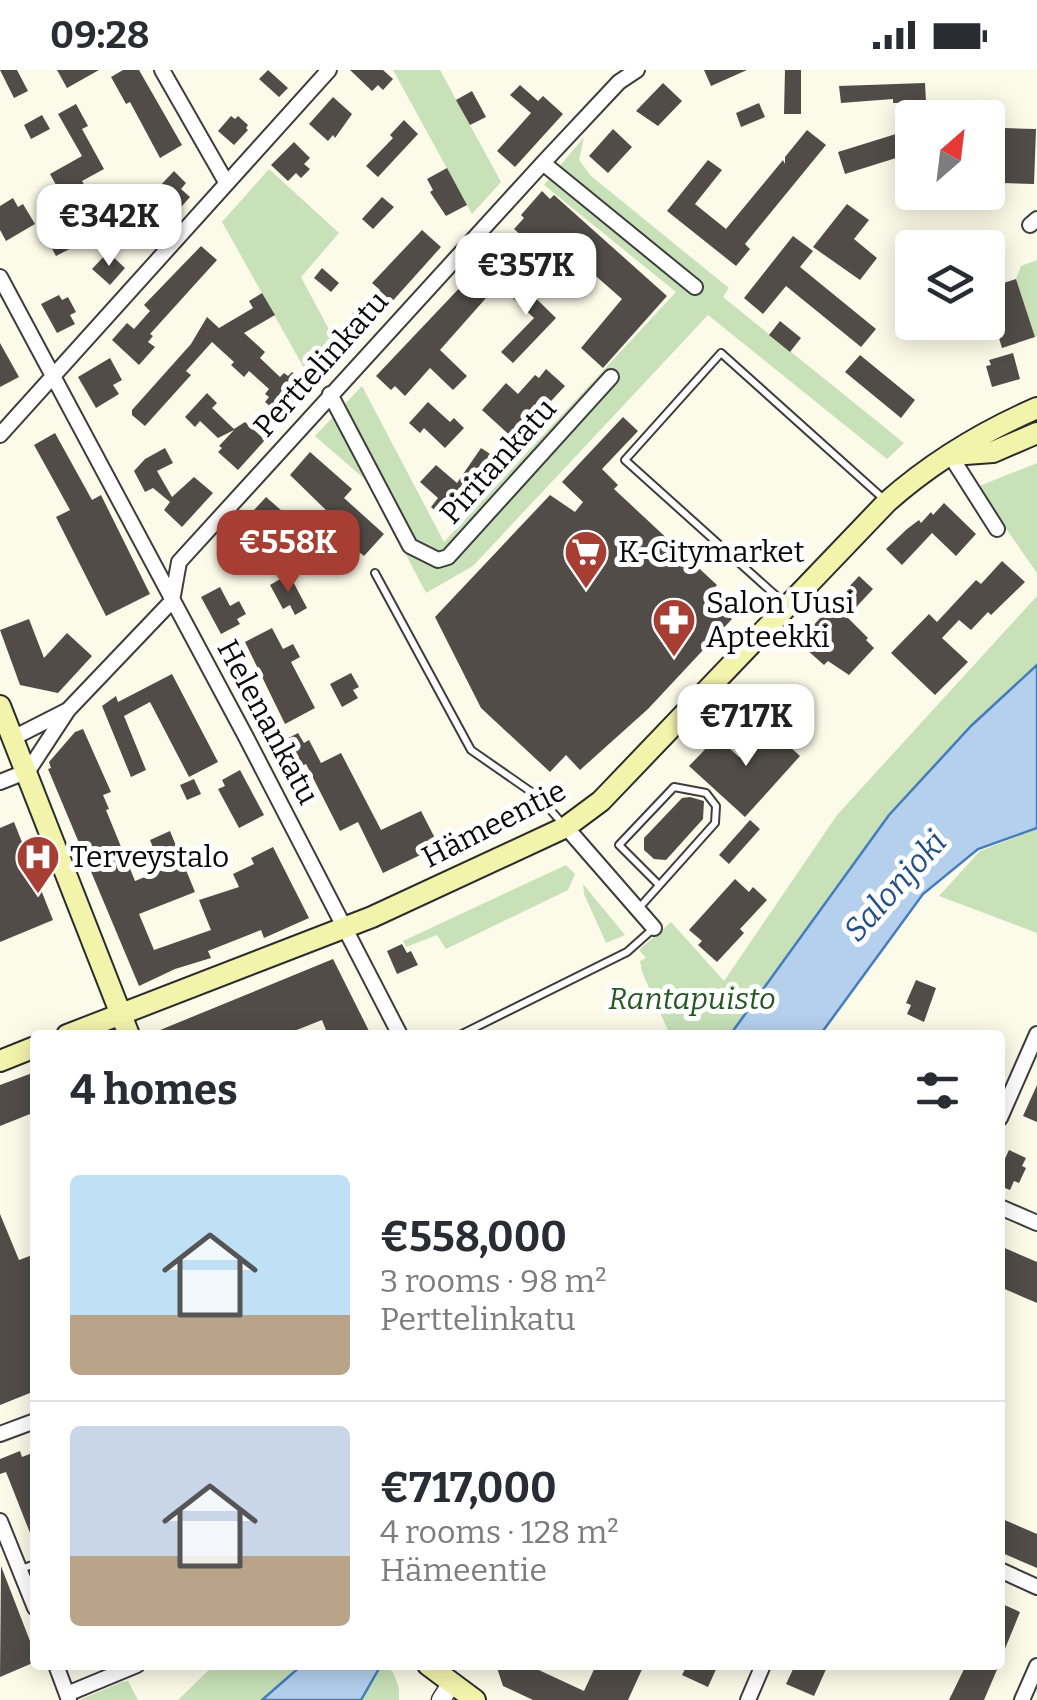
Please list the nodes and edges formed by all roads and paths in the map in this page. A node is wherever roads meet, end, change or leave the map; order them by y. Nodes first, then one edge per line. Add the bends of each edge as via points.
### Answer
1 (162, 70) edge
2 (329, 70) edge
3 (636, 70) edge
4 (543, 163) junction
5 (226, 182) junction
6 (0, 277) edge
7 (696, 287) dead end
8 (611, 377) dead end
9 (53, 378) junction
10 (330, 394) junction
11 (1037, 408) edge
12 (1037, 432) edge
13 (0, 435) edge
14 (950, 455) junction
15 (887, 502) junction
16 (997, 528) dead end
17 (375, 573) dead end
18 (172, 602) junction
19 (788, 606) junction
20 (0, 706) edge
21 (68, 710) junction
22 (14, 738) junction
23 (28, 771) junction
24 (0, 782) edge
25 (566, 828) junction
26 (659, 885) junction
27 (638, 909) junction
28 (346, 928) junction
29 (654, 928) joint
30 (122, 1014) junction
31 (80, 1030) edge
32 (128, 1030) edge
33 (397, 1030) edge
34 (470, 1030) edge
35 (1037, 1034) edge
36 (30, 1049) edge
37 (0, 1061) edge
38 (1005, 1107) edge
39 (1005, 1209) edge
40 (1037, 1223) edge
41 (30, 1423) edge
42 (0, 1434) edge
43 (0, 1521) edge
44 (30, 1566) edge
45 (20, 1570) junction
46 (1005, 1572) edge
47 (1037, 1587) edge
48 (30, 1595) edge
49 (1037, 1666) edge
50 (58, 1670) edge
51 (126, 1670) edge
52 (431, 1670) edge
53 (458, 1670) edge
54 (761, 1670) edge
55 (446, 1692) edge
56 (68, 1697) edge
57 (475, 1700) edge
58 (748, 1700) edge
59 (1022, 1700) edge

1 - 5 street
2 - 5 street
3 - 4 street, Perttelinkatu
4 - 7 street
4 - 10 street, Perttelinkatu
5 - 9 street
6 - 9 street, Helenankatu
8 - 10 street, Piritankatu via 438,560 410,546
9 - 13 street
9 - 18 street, Helenankatu
10 - 18 street, Perttelinkatu via 180,562
11 - 14 main road, Hämeentie via 982,432
12 - 14 main road, Hämeentie via 992,452
14 - 15 main road, Hämeentie
14 - 16 street
15 - 19 main road, Hämeentie
15 - 19 lane via 721,353 625,460
17 - 25 lane via 471,750 540,798
18 - 21 street, Perttelinkatu
18 - 28 street, Helenankatu
19 - 25 main road, Hämeentie via 601,802
20 - 22 main road
21 - 22 street, Perttelinkatu
21 - 23 street, Perttelinkatu
22 - 23 main road
23 - 24 street
23 - 30 main road
25 - 27 street
25 - 28 main road, Hämeentie
26 - 26 lane via 715,823 716,806 706,793 674,788 619,845
26 - 27 lane
27 - 29 street
28 - 30 main road, Hämeentie
28 - 33 street, Helenankatu
29 - 34 lane via 627,952
30 - 31 main road, Hämeentie
30 - 32 main road
35 - 38 street
36 - 37 main road
39 - 40 street
41 - 42 street
43 - 45 street
44 - 45 lane
45 - 48 street
46 - 47 street
49 - 59 street
50 - 56 street
51 - 56 street
52 - 55 main road
53 - 55 street
54 - 58 street
55 - 57 main road

